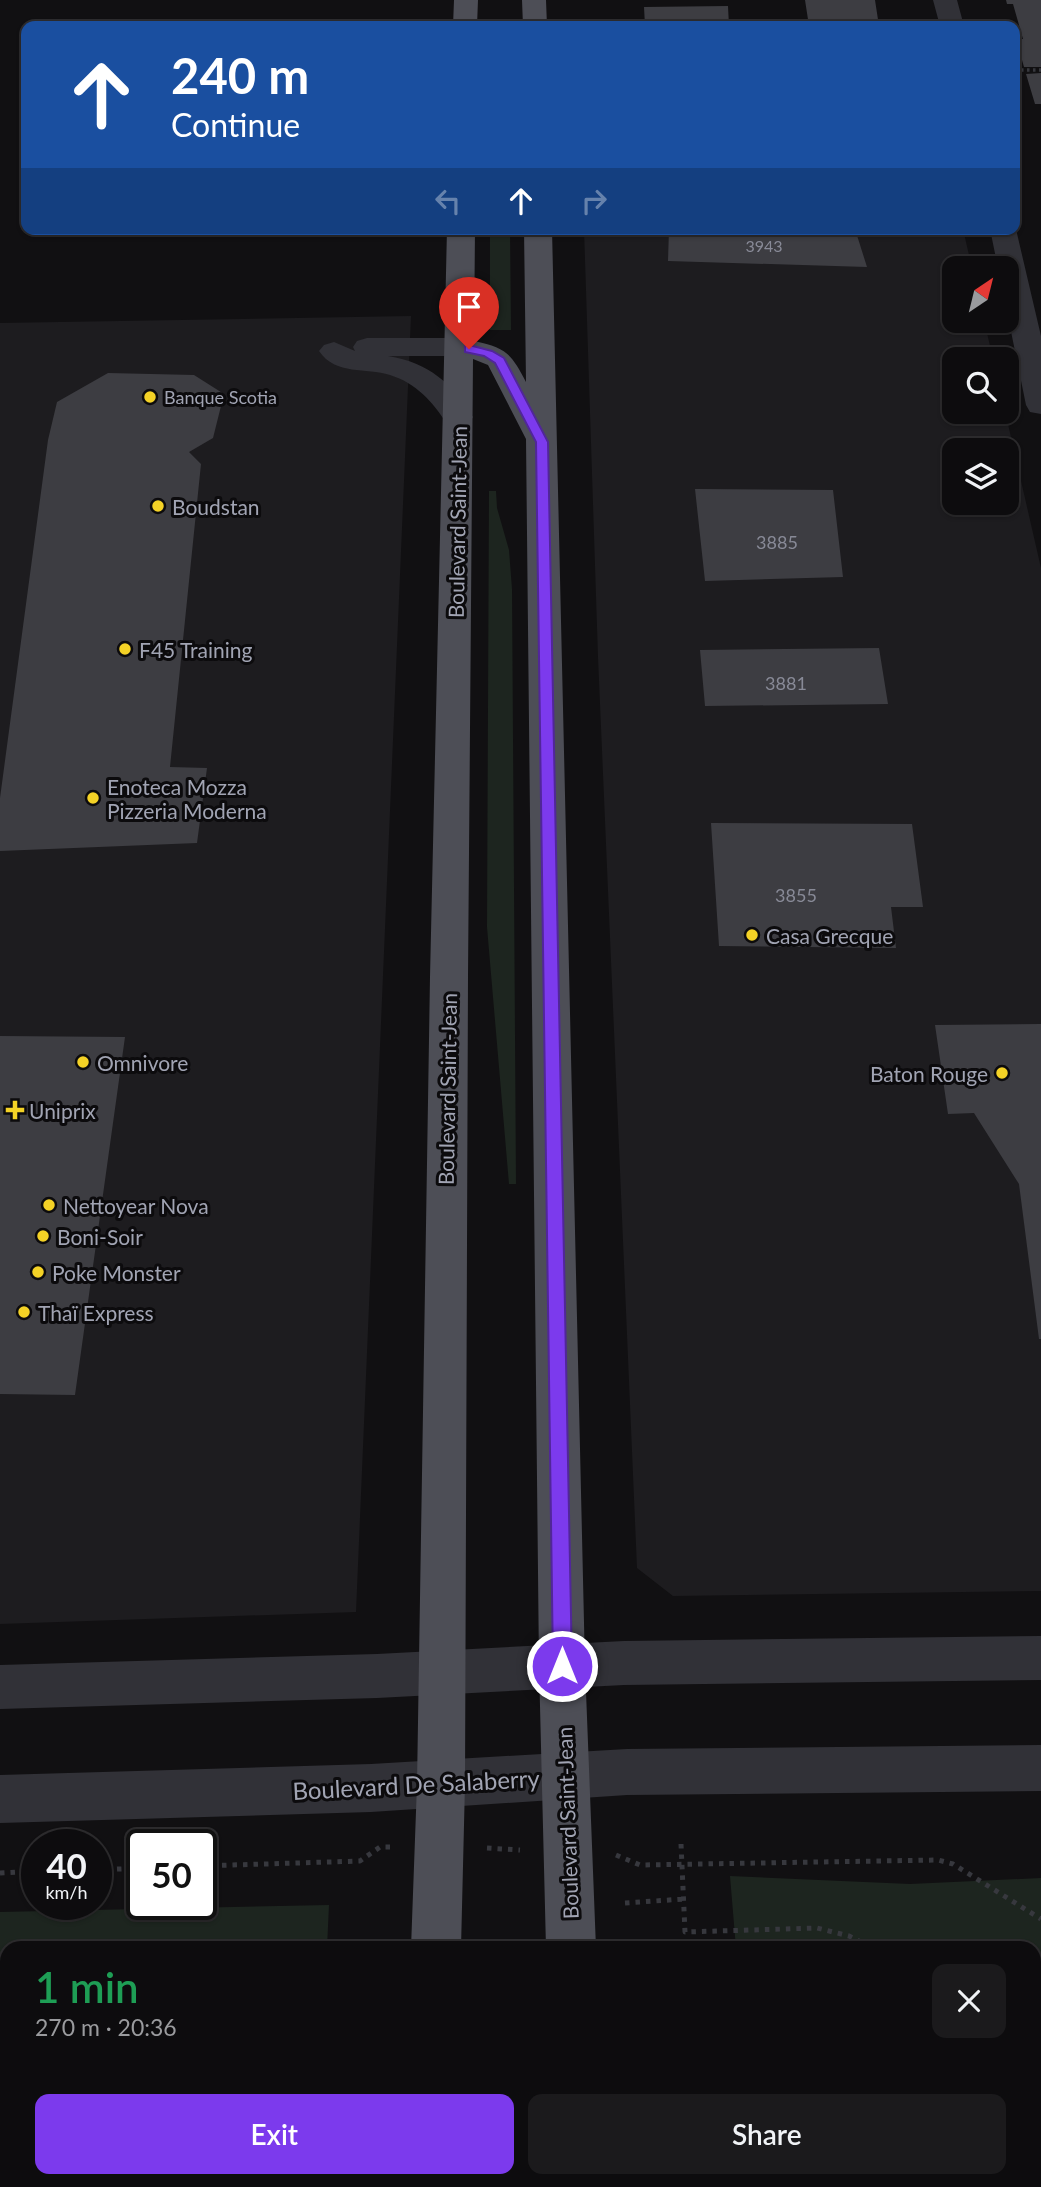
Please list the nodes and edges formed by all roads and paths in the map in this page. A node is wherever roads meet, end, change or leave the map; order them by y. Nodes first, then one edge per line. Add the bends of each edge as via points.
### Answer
1 (466, 0) edge
2 (534, 0) edge
3 (945, 0) edge
4 (465, 21) edge
5 (535, 21) edge
6 (951, 21) edge
7 (1020, 70) edge
8 (1041, 70) edge
9 (461, 235) edge
10 (538, 235) edge
11 (1005, 235) edge
12 (459, 348) junction
13 (1041, 405) edge
14 (458, 417) junction
15 (542, 442) junction
16 (1041, 1657) edge
17 (562, 1666) junction
18 (440, 1673) junction
19 (0, 1687) edge
20 (1041, 1768) edge
21 (565, 1777) junction
22 (441, 1784) junction
23 (0, 1799) edge
24 (681, 1844) dead end
25 (438, 1847) junction
26 (568, 1851) junction
27 (683, 1864) junction
28 (217, 1866) edge
29 (21, 1871) edge
30 (0, 1872) edge
31 (684, 1899) junction
32 (625, 1903) dead end
33 (1041, 1919) edge
34 (436, 1941) edge
35 (571, 1941) edge
36 (859, 1941) edge

1 - 4 main road
2 - 5 main road
3 - 6 street
7 - 8 path
9 - 12 main road, Boulevard Saint-Jean
10 - 15 main road, Boulevard Saint-Jean
11 - 13 street
12 - 14 main road, Boulevard Saint-Jean
12 - 14 street via 334,351 354,362 391,365 413,373 442,394
12 - 15 main road via 500,360
14 - 18 main road, Boulevard Saint-Jean
15 - 17 main road, Boulevard Saint-Jean
16 - 17 street
17 - 18 street
17 - 21 main road, Boulevard Saint-Jean
18 - 19 street
18 - 22 main road, Boulevard Saint-Jean
20 - 21 street, Boulevard De Salaberry via 627,1772
21 - 22 street, Boulevard De Salaberry
21 - 26 main road, Boulevard Saint-Jean
22 - 23 street, Boulevard De Salaberry
22 - 25 main road, Boulevard Saint-Jean
24 - 27 path
25 - 26 path
25 - 28 path via 380,1847 360,1861
25 - 34 main road, Boulevard Saint-Jean
26 - 27 path via 620,1855 640,1865
26 - 35 main road, Boulevard Saint-Jean
27 - 31 path
27 - 33 path via 938,1860 953,1864
29 - 30 path
31 - 32 path
31 - 36 path via 685,1932 817,1928

